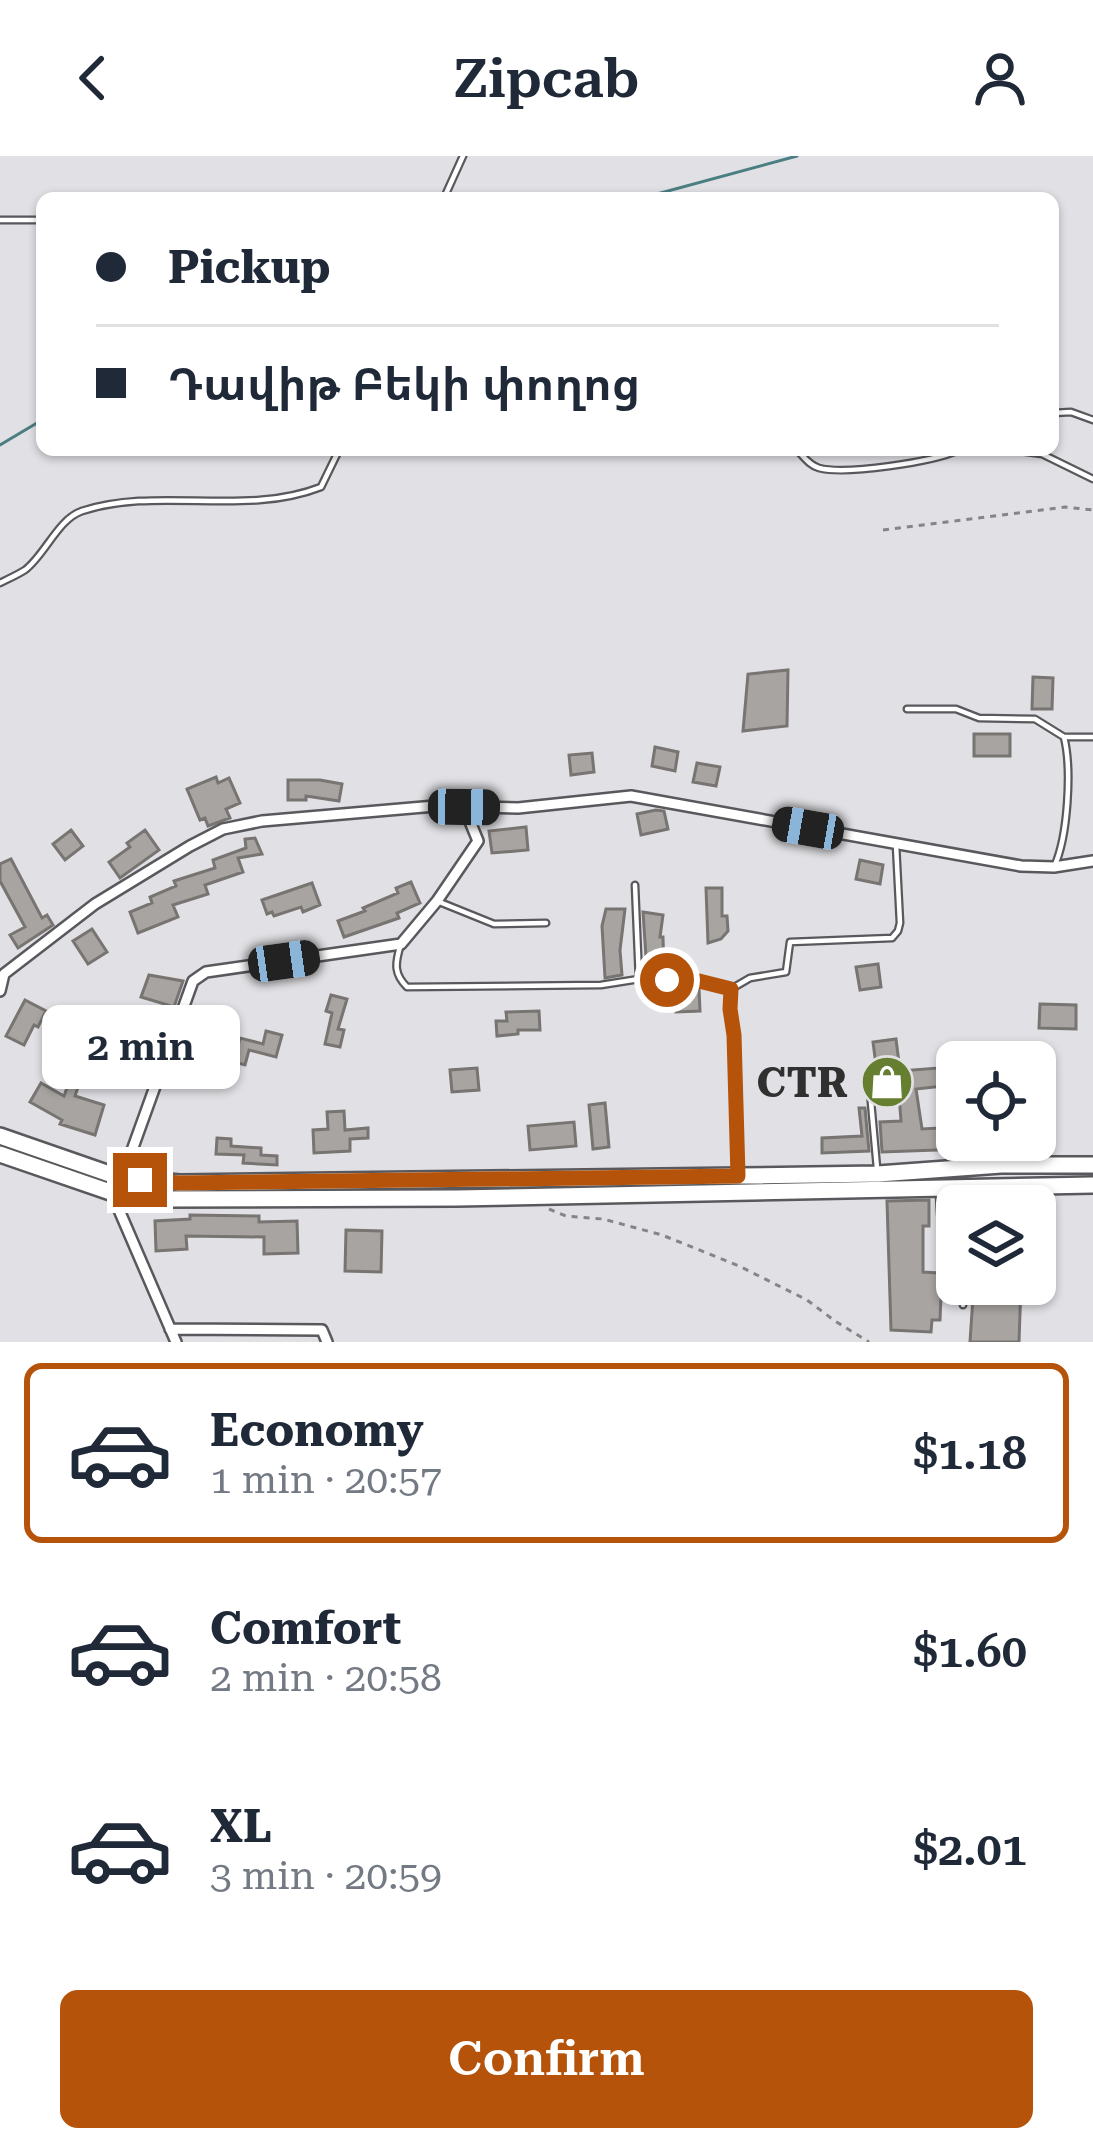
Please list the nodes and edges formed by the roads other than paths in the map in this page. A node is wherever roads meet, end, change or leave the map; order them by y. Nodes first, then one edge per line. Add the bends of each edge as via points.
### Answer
1 (463, 156) edge
2 (447, 192) edge
3 (0, 220) edge
4 (36, 220) edge
5 (1059, 412) edge
6 (1093, 420) edge
7 (336, 456) edge
8 (803, 456) edge
9 (947, 456) edge
10 (1046, 456) edge
11 (1093, 479) edge
12 (0, 583) edge
13 (907, 709) dead end
14 (1064, 737) junction
15 (1093, 737) edge
16 (464, 807) junction
17 (896, 843) junction
18 (1093, 861) edge
19 (1054, 867) junction
20 (635, 885) dead end
21 (437, 902) junction
22 (546, 922) dead end
23 (401, 944) junction
24 (2, 973) edge
25 (639, 979) junction
26 (731, 989) junction
27 (0, 991) edge
28 (869, 1080) dead end
29 (0, 1136) edge
30 (0, 1154) edge
31 (1000, 1165) junction
32 (1093, 1165) edge
33 (738, 1176) junction
34 (887, 1178) junction
35 (627, 1185) junction
36 (1003, 1185) edge
37 (1056, 1185) edge
38 (1093, 1185) edge
39 (120, 1187) junction
40 (936, 1188) edge
41 (170, 1329) junction
42 (176, 1342) edge
43 (327, 1342) edge

1 - 2 lane
3 - 4 lane
5 - 6 lane
7 - 12 lane via 321,488 296,497 118,502 75,513 27,569
8 - 9 lane via 822,469 841,469
10 - 11 lane
13 - 14 lane via 1035,719
14 - 15 lane
14 - 19 lane via 1065,803
16 - 17 street via 631,796
16 - 21 street via 478,841
16 - 24 street via 223,829 95,904
17 - 19 street
17 - 26 lane via 900,923 892,938 790,942 786,972
18 - 19 street
20 - 25 lane
21 - 22 lane via 494,924
21 - 23 street
23 - 25 lane via 394,965 407,987
23 - 39 street via 198,976
24 - 27 street
25 - 26 lane
26 - 33 lane
28 - 34 lane
29 - 39 main road
30 - 39 main road
31 - 32 main road
31 - 34 main road
31 - 36 main road via 1013,1172
33 - 34 main road
33 - 35 main road
34 - 35 main road
34 - 40 main road
35 - 39 main road
35 - 39 main road via 535,1195 183,1199
37 - 38 main road
39 - 41 street via 119,1210
41 - 42 street
41 - 43 street via 322,1330

